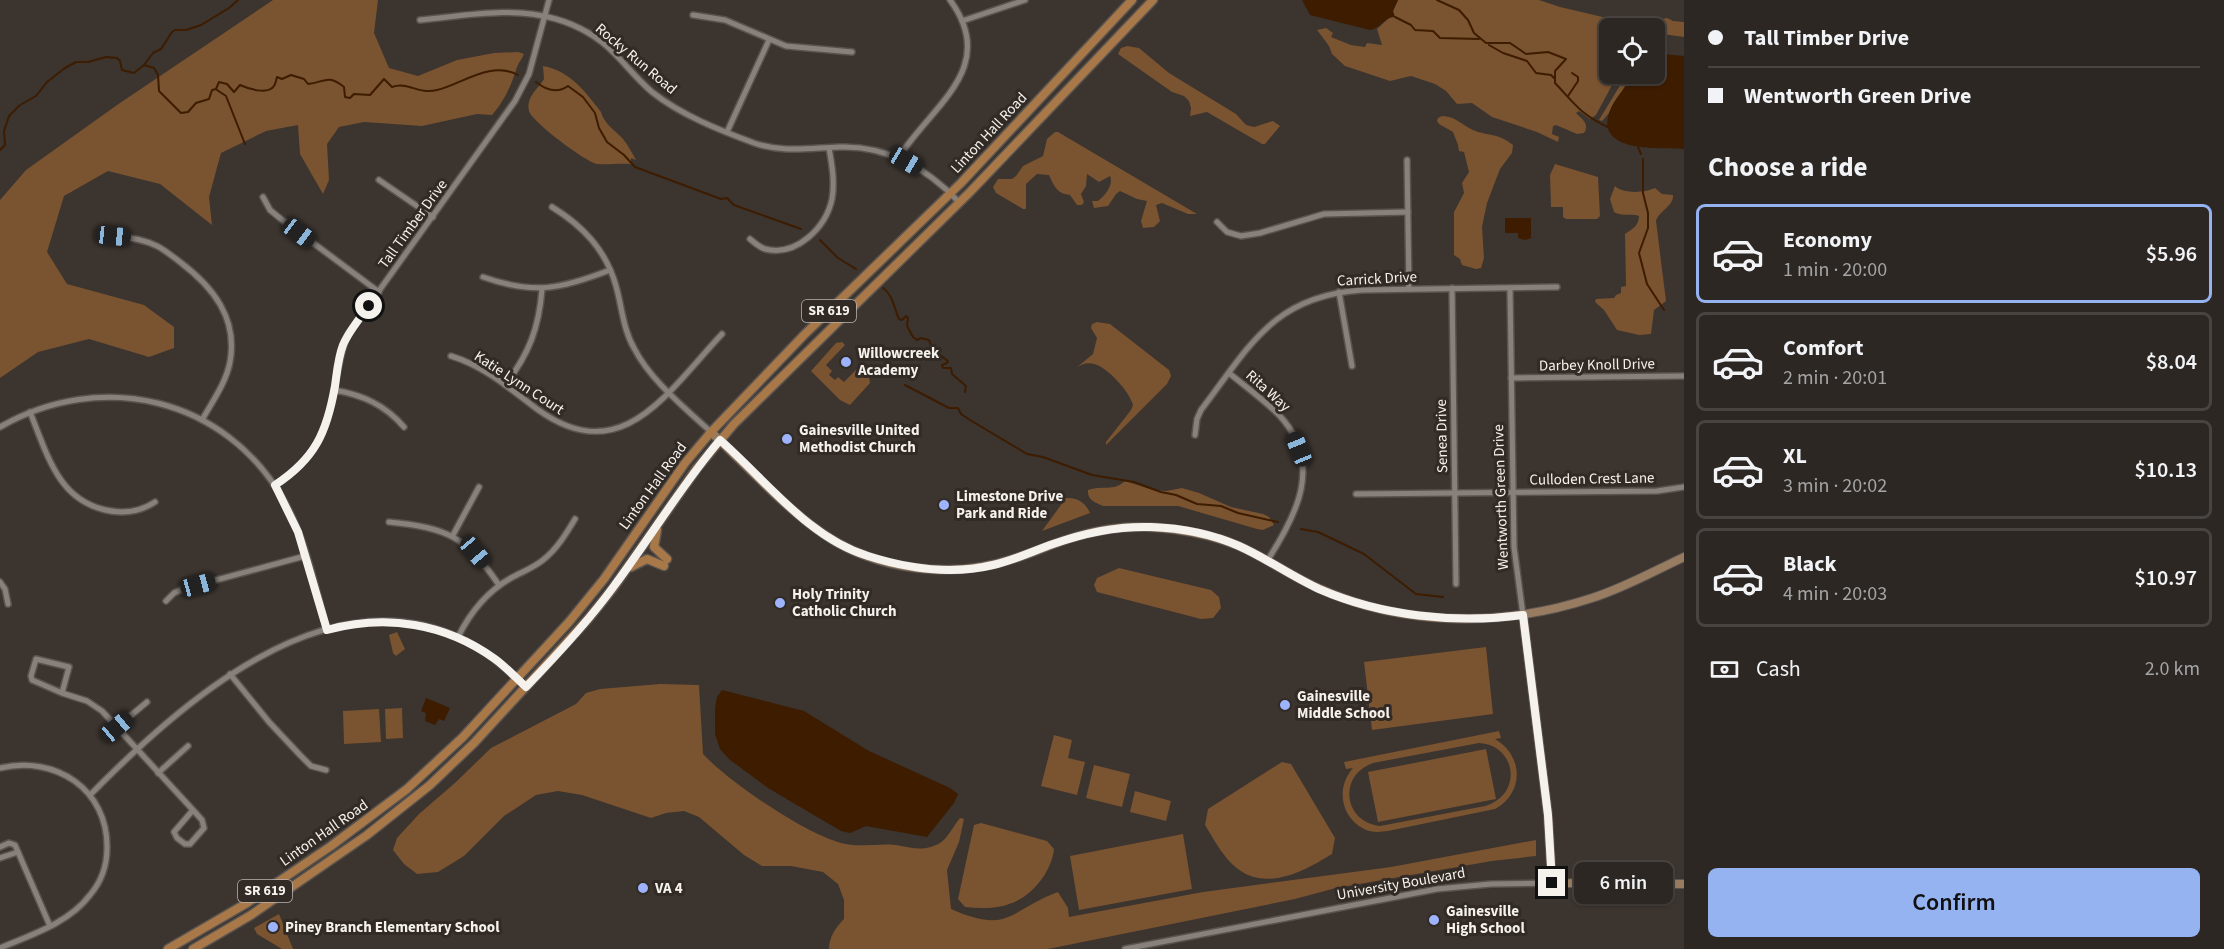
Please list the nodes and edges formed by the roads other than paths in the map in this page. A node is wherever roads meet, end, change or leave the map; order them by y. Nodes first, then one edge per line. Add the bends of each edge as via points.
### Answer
1 (549, 0) edge
2 (950, 0) edge
3 (1025, 0) edge
4 (1132, 0) edge
5 (1153, 0) edge
6 (693, 15) dead end
7 (543, 16) junction
8 (420, 20) dead end
9 (962, 21) junction
10 (769, 40) junction
11 (852, 52) dead end
12 (727, 132) junction
13 (829, 148) junction
14 (899, 157) junction
15 (1407, 160) dead end
16 (379, 180) dead end
17 (951, 193) junction
18 (263, 197) dead end
19 (959, 202) junction
20 (552, 207) dead end
21 (1408, 212) junction
22 (433, 217) junction
23 (1217, 222) dead end
24 (113, 236) dead end
25 (750, 239) dead end
26 (610, 270) junction
27 (483, 277) dead end
28 (1557, 287) dead end
29 (1452, 288) junction
30 (1510, 288) junction
31 (542, 289) junction
32 (1409, 289) junction
33 (379, 292) junction
34 (1339, 292) junction
35 (722, 334) dead end
36 (451, 356) dead end
37 (1352, 366) dead end
38 (1229, 373) junction
39 (1684, 376) edge
40 (1511, 378) junction
41 (504, 385) junction
42 (334, 390) junction
43 (669, 391) junction
44 (30, 412) junction
45 (202, 420) junction
46 (0, 427) edge
47 (404, 427) dead end
48 (711, 432) junction
49 (1196, 435) dead end
50 (720, 440) junction
51 (275, 485) junction
52 (479, 487) dead end
53 (1684, 487) edge
54 (1513, 492) junction
55 (1454, 493) junction
56 (1356, 494) dead end
57 (155, 502) dead end
58 (575, 519) dead end
59 (389, 522) dead end
60 (659, 523) junction
61 (453, 535) junction
62 (305, 556) junction
63 (1684, 557) edge
64 (1267, 561) junction
65 (626, 570) junction
66 (0, 582) edge
67 (1456, 584) dead end
68 (499, 585) junction
69 (166, 601) dead end
70 (8, 604) dead end
71 (1523, 615) junction
72 (327, 630) junction
73 (458, 637) junction
74 (230, 674) junction
75 (517, 679) junction
76 (526, 687) junction
77 (63, 693) junction
78 (147, 702) dead end
79 (117, 727) junction
80 (188, 746) dead end
81 (138, 750) junction
82 (0, 768) edge
83 (326, 770) dead end
84 (158, 772) junction
85 (90, 795) junction
86 (193, 810) junction
87 (0, 847) edge
88 (18, 852) junction
89 (0, 858) edge
90 (1552, 883) junction
91 (1684, 884) edge
92 (50, 926) junction
93 (0, 948) edge
94 (168, 949) edge
95 (193, 949) edge
96 (1125, 949) edge

1 - 7 street, Tall Timber Drive
2 - 9 street
3 - 9 street
4 - 17 main road, Linton Hall Road / SR 619
5 - 19 main road, Linton Hall Road / SR 619
6 - 10 street via 725,20
7 - 8 street, Rocky Run Road via 510,12
7 - 12 street, Rocky Run Road via 597,39 663,100
7 - 22 street, Tall Timber Drive via 523,88
9 - 14 street via 967,50 960,80
10 - 11 street via 795,48
10 - 12 street
12 - 13 street, Rocky Run Road via 781,150
13 - 14 street, Rocky Run Road via 871,149
13 - 25 street via 832,198 817,229 800,243 781,249 767,249
14 - 17 street, Rocky Run Road
15 - 21 street
16 - 22 street
17 - 19 street, Rocky Run Road
17 - 48 main road, Linton Hall Road / SR 619 via 804,335
18 - 33 street via 270,210
19 - 50 main road, Linton Hall Road / SR 619
20 - 26 street via 590,237
21 - 23 street via 1324,214 1241,236 1227,232
21 - 32 street
22 - 33 street, Tall Timber Drive
24 - 45 street via 143,241 164,250 196,275 224,311 230,361
26 - 31 street
26 - 43 street via 633,347 649,372
27 - 31 street
28 - 30 street, Carrick Drive
29 - 30 street, Carrick Drive
29 - 32 street, Carrick Drive
29 - 55 street, Senea Drive
30 - 40 street, Wentworth Green Drive
31 - 41 street via 534,336
32 - 34 street, Carrick Drive
33 - 42 street, Tall Timber Drive via 344,342
34 - 37 street
34 - 38 street, Carrick Drive via 1301,303 1281,315
35 - 43 street, Katie Lynn Court
36 - 41 street, Katie Lynn Court
38 - 49 street, Carrick Drive via 1201,410
38 - 64 street, Rita Way via 1279,415 1302,458 1299,501
39 - 40 street, Darbey Knoll Drive
40 - 54 street, Wentworth Green Drive
41 - 43 street, Katie Lynn Court via 559,424 590,432 632,423
42 - 47 street via 372,401
42 - 51 street, Tall Timber Drive via 327,425 315,448 295,471
43 - 48 street
44 - 45 street via 79,399 116,397 151,401
44 - 46 street
44 - 57 street via 55,471 75,495 118,513 133,512
45 - 51 street via 242,448
48 - 50 street
48 - 75 main road, Linton Hall Road / SR 619 via 604,579
50 - 60 main road, Linton Hall Road / SR 619
50 - 64 street via 815,528 857,552 914,568 977,568 1078,536 1132,527 1173,529 1220,538
51 - 62 street via 291,515
52 - 61 street
53 - 54 street, Culloden Crest Lane
54 - 55 street, Culloden Crest Lane
54 - 71 street, Wentworth Green Drive via 1514,556
55 - 56 street, Culloden Crest Lane
55 - 67 street, Senea Drive
58 - 68 street via 543,561
59 - 61 street
60 - 65 main road, Linton Hall Road / SR 619
60 - 65 main road via 654,547 666,562 645,559
61 - 68 street via 475,552
62 - 69 street via 183,589
62 - 72 street
63 - 71 street via 1594,598
64 - 71 street via 1320,589 1394,611 1444,618
65 - 76 main road, Linton Hall Road / SR 619
66 - 70 street
68 - 73 street via 478,604
71 - 90 street, Wentworth Green Drive via 1548,815
72 - 73 street via 358,623 394,622 429,627
72 - 74 street via 279,647
73 - 75 street via 489,655
74 - 81 street
74 - 83 street via 300,755 311,766
75 - 76 street
75 - 94 main road, Linton Hall Road / SR 619 via 448,751 387,805 247,903
76 - 95 main road, Linton Hall Road / SR 619 via 474,743 408,803 305,879
77 - 77 street via 69,667 36,659 32,680
77 - 79 street via 96,706
78 - 79 street
79 - 81 street
80 - 84 street
81 - 84 street
81 - 85 street
82 - 85 street via 43,767 74,780
84 - 86 street
85 - 92 street via 105,826 107,852 103,872 83,904
86 - 86 street via 174,832 184,844 190,844 204,828
87 - 88 street via 12,844
88 - 89 street
88 - 92 street
90 - 91 street, University Boulevard
90 - 96 street, University Boulevard via 1437,889
92 - 93 street

